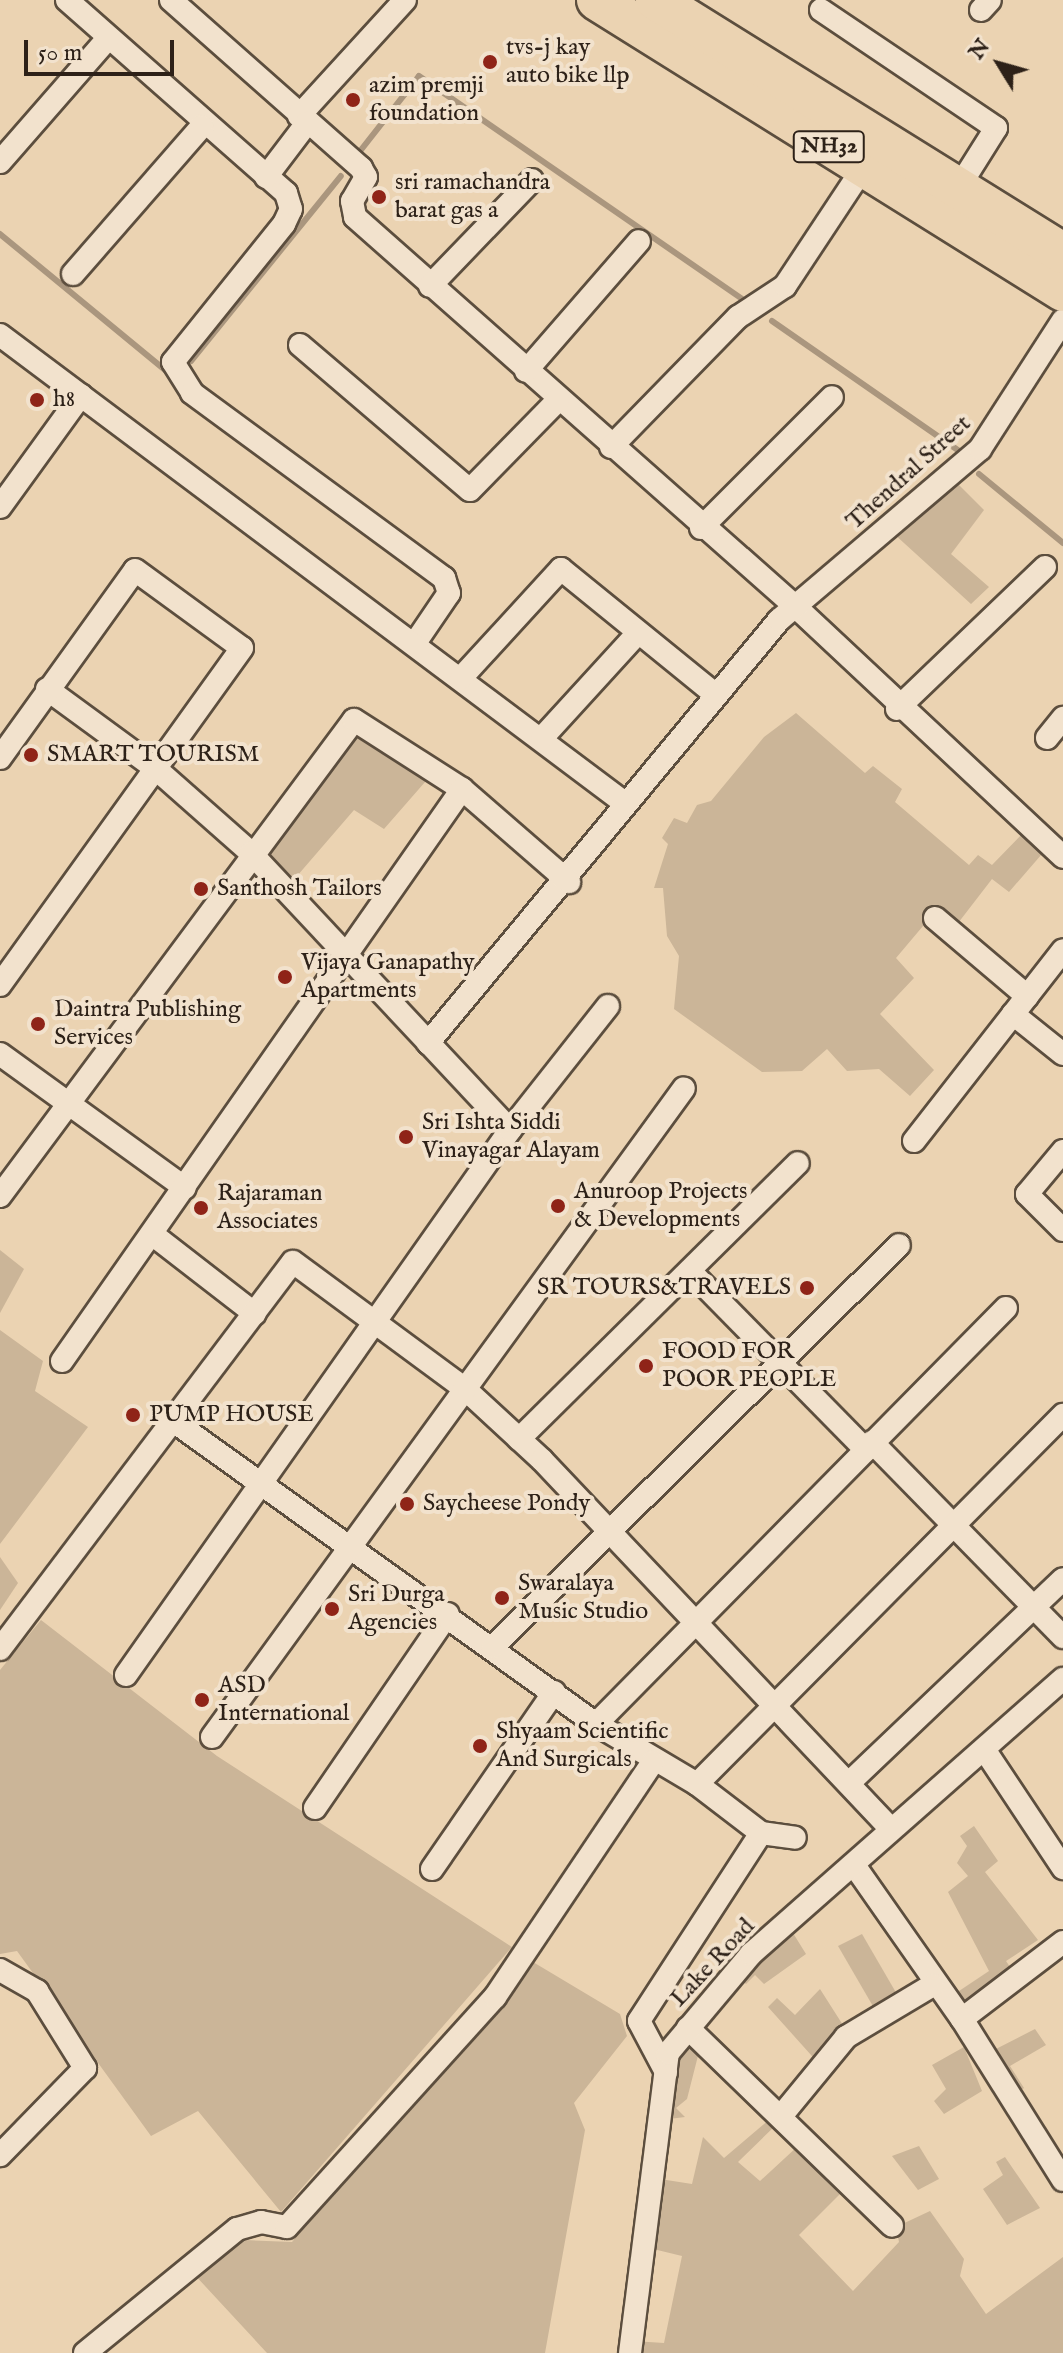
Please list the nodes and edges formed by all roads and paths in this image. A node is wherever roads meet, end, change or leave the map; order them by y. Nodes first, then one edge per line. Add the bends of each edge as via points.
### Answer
1 (67, 0) edge
2 (171, 0) edge
3 (405, 0) edge
4 (597, 0) edge
5 (656, 0) edge
6 (821, 10) dead end
7 (108, 38) junction
8 (303, 120) junction
9 (202, 126) junction
10 (0, 162) edge
11 (863, 168) junction
12 (266, 177) junction
13 (532, 180) dead end
14 (957, 190) junction
15 (639, 241) dead end
16 (1063, 253) edge
17 (73, 274) dead end
18 (430, 286) junction
19 (1063, 291) edge
20 (1063, 320) edge
21 (0, 335) edge
22 (300, 345) dead end
23 (526, 371) junction
24 (81, 395) junction
25 (832, 397) dead end
26 (558, 400) junction
27 (611, 447) junction
28 (0, 507) edge
29 (701, 528) junction
30 (1045, 567) dead end
31 (796, 607) junction
32 (637, 634) junction
33 (415, 643) junction
34 (461, 678) junction
35 (47, 689) junction
36 (715, 694) junction
37 (897, 709) junction
38 (1063, 718) edge
39 (542, 738) junction
40 (1047, 738) dead end
41 (0, 758) edge
42 (155, 768) junction
43 (462, 789) junction
44 (622, 801) junction
45 (251, 853) junction
46 (1063, 857) edge
47 (569, 882) junction
48 (935, 918) dead end
49 (348, 950) junction
50 (1063, 950) edge
51 (0, 985) edge
52 (1020, 1005) junction
53 (608, 1006) dead end
54 (428, 1043) junction
55 (0, 1054) edge
56 (1063, 1054) edge
57 (684, 1088) dead end
58 (70, 1105) junction
59 (510, 1130) junction
60 (914, 1141) dead end
61 (1063, 1151) edge
62 (798, 1163) dead end
63 (185, 1188) junction
64 (0, 1196) edge
65 (1063, 1230) edge
66 (152, 1234) junction
67 (899, 1245) dead end
68 (690, 1271) junction
69 (1006, 1308) dead end
70 (255, 1314) junction
71 (376, 1323) junction
72 (62, 1361) dead end
73 (779, 1362) junction
74 (464, 1388) junction
75 (1063, 1415) edge
76 (172, 1420) junction
77 (519, 1439) junction
78 (869, 1446) junction
79 (262, 1484) junction
80 (953, 1525) junction
81 (611, 1526) junction
82 (350, 1546) junction
83 (1063, 1579) edge
84 (1034, 1609) junction
85 (448, 1614) junction
86 (698, 1617) junction
87 (1063, 1637) edge
88 (493, 1647) junction
89 (0, 1649) edge
90 (126, 1675) dead end
91 (1063, 1679) edge
92 (554, 1692) junction
93 (774, 1707) junction
94 (596, 1724) junction
95 (212, 1737) dead end
96 (984, 1749) junction
97 (653, 1762) junction
98 (850, 1782) junction
99 (697, 1784) junction
100 (315, 1808) dead end
101 (891, 1829) junction
102 (761, 1833) junction
103 (795, 1838) dead end
104 (854, 1865) junction
105 (1063, 1868) edge
106 (432, 1869) dead end
107 (1063, 1942) edge
108 (0, 1970) edge
109 (933, 1985) junction
110 (962, 2019) junction
111 (688, 2028) junction
112 (666, 2072) junction
113 (782, 2115) junction
114 (0, 2155) edge
115 (1063, 2180) edge
116 (892, 2226) dead end
117 (85, 2353) edge
118 (630, 2353) edge

1 - 7 street
2 - 8 street
3 - 8 street
4 - 11 highway, NH32
5 - 14 highway, NH32
6 - 14 street via 996,128
7 - 9 street
7 - 10 street
8 - 12 street
8 - 18 street via 366,177 349,210
9 - 12 street
9 - 17 street
11 - 19 highway, NH32
11 - 27 street via 785,286 738,317
12 - 33 street via 286,193 291,209 284,224 173,362 192,393 444,578 449,593
13 - 18 street
14 - 16 highway, NH32
15 - 23 street
18 - 23 street
20 - 31 street, Thendral Street via 980,449
21 - 24 street
22 - 26 street via 470,490
23 - 26 street
24 - 28 street
24 - 33 street
25 - 29 street
26 - 27 street
27 - 29 street
29 - 31 street
30 - 37 street
31 - 36 street, Thendral Street
31 - 37 street
32 - 34 street via 561,569
32 - 36 street
32 - 39 street
33 - 34 street
34 - 39 street
35 - 41 street
35 - 42 street
35 - 42 street via 135,570 233,638 242,648
36 - 44 street, Thendral Street
37 - 46 street
38 - 40 street
39 - 44 street
42 - 45 street
42 - 51 street
43 - 45 street via 354,720
43 - 47 street
43 - 49 street
44 - 47 street, Thendral Street
45 - 49 street
45 - 58 street
47 - 54 street, Thendral Street
48 - 52 street
49 - 54 street
49 - 63 street
50 - 52 street
52 - 56 street
52 - 60 street
53 - 59 street
54 - 59 street
55 - 58 street
57 - 74 street
58 - 63 street
58 - 64 street
59 - 71 street
61 - 65 street via 1027,1194
62 - 68 street
63 - 66 street
66 - 70 street
66 - 72 street
67 - 73 street
68 - 73 street
68 - 77 street
69 - 78 street
70 - 71 street via 293,1262
70 - 76 street
71 - 74 street
71 - 79 street
73 - 78 street
73 - 81 street
74 - 77 street
74 - 82 street
75 - 80 street
76 - 79 street
76 - 89 street
77 - 81 street
78 - 80 street
78 - 86 street
79 - 82 street
79 - 90 street
80 - 84 street
80 - 93 street
81 - 86 street
81 - 88 street
82 - 85 street
82 - 95 street
83 - 84 street
84 - 87 street
84 - 98 street
85 - 88 street
85 - 100 street
86 - 93 street
86 - 94 street
88 - 92 street
91 - 96 street, Lake Road
92 - 94 street
92 - 106 street
93 - 98 street
93 - 99 street
94 - 97 street
96 - 101 street, Lake Road
96 - 105 street
97 - 99 street
97 - 117 street via 495,1997 287,2227 261,2222 237,2229
98 - 101 street
99 - 102 street
101 - 104 street, Lake Road
102 - 103 street
102 - 112 street via 639,2021
104 - 109 street
104 - 111 street, Lake Road via 751,1954
107 - 110 street
108 - 114 street via 37,1991 85,2068
109 - 110 street
109 - 113 street via 846,2037
110 - 115 street
111 - 112 street, Lake Road via 668,2053
111 - 113 street
112 - 118 street, Lake Road
113 - 116 street

